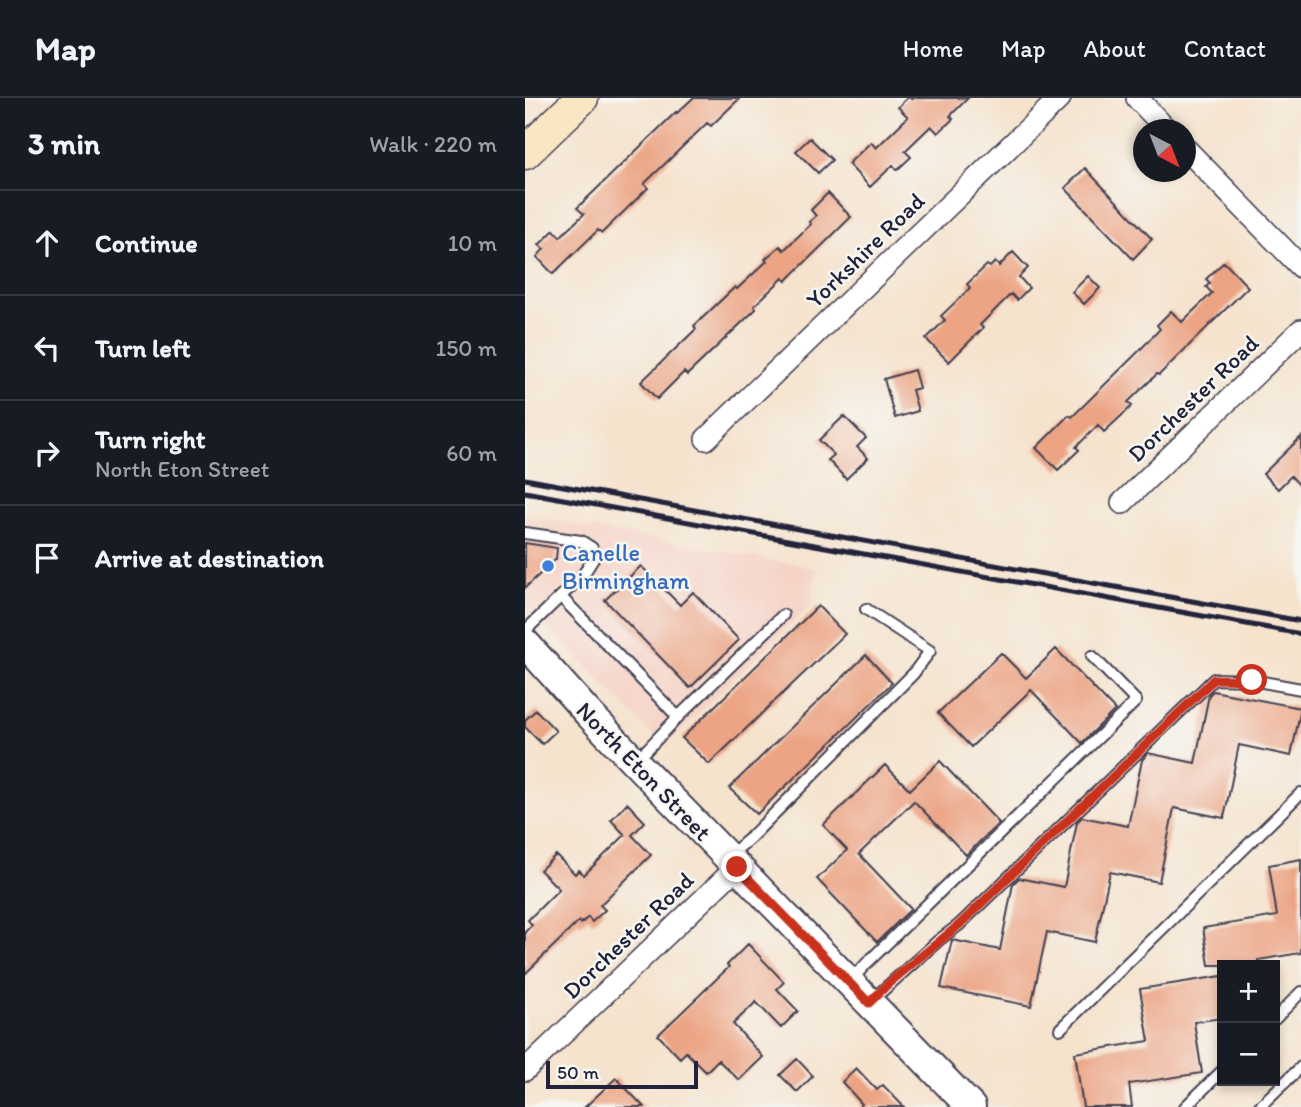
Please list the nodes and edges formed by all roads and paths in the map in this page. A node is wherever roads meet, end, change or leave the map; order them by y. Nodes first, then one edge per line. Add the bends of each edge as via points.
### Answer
1 (582, 98) edge
2 (1060, 98) edge
3 (1137, 98) edge
4 (1157, 119) edge
5 (525, 153) edge
6 (1196, 159) edge
7 (1301, 267) edge
8 (1301, 330) edge
9 (706, 439) dead end
10 (1122, 503) dead end
11 (525, 533) edge
12 (561, 597) junction
13 (866, 609) dead end
14 (783, 615) dead end
15 (525, 631) edge
16 (525, 643) edge
17 (1092, 656) dead end
18 (1301, 689) edge
19 (678, 717) junction
20 (635, 762) junction
21 (1301, 793) edge
22 (732, 862) junction
23 (849, 982) junction
24 (1301, 992) edge
25 (869, 1003) junction
26 (1280, 1013) edge
27 (1059, 1029) dead end
28 (1301, 1067) edge
29 (525, 1070) edge
30 (1217, 1076) edge
31 (971, 1107) edge
32 (1185, 1107) edge
33 (1259, 1107) edge

1 - 5 main road
2 - 9 street, Yorkshire Road
3 - 4 street
6 - 7 street
8 - 10 street, Dorchester Road
11 - 12 lane via 581,541 592,548 593,559 583,575
12 - 15 lane
12 - 19 lane
13 - 22 lane via 930,651
14 - 19 lane
16 - 20 street, North Eton Street
17 - 23 lane via 1136,701
18 - 25 lane via 1214,679 959,925
19 - 20 lane
20 - 22 street, North Eton Street
21 - 27 lane
22 - 23 street, North Eton Street
22 - 29 street, Dorchester Road
23 - 25 street, North Eton Street
24 - 26 lane
25 - 31 street, North Eton Street
28 - 33 lane
30 - 32 lane

